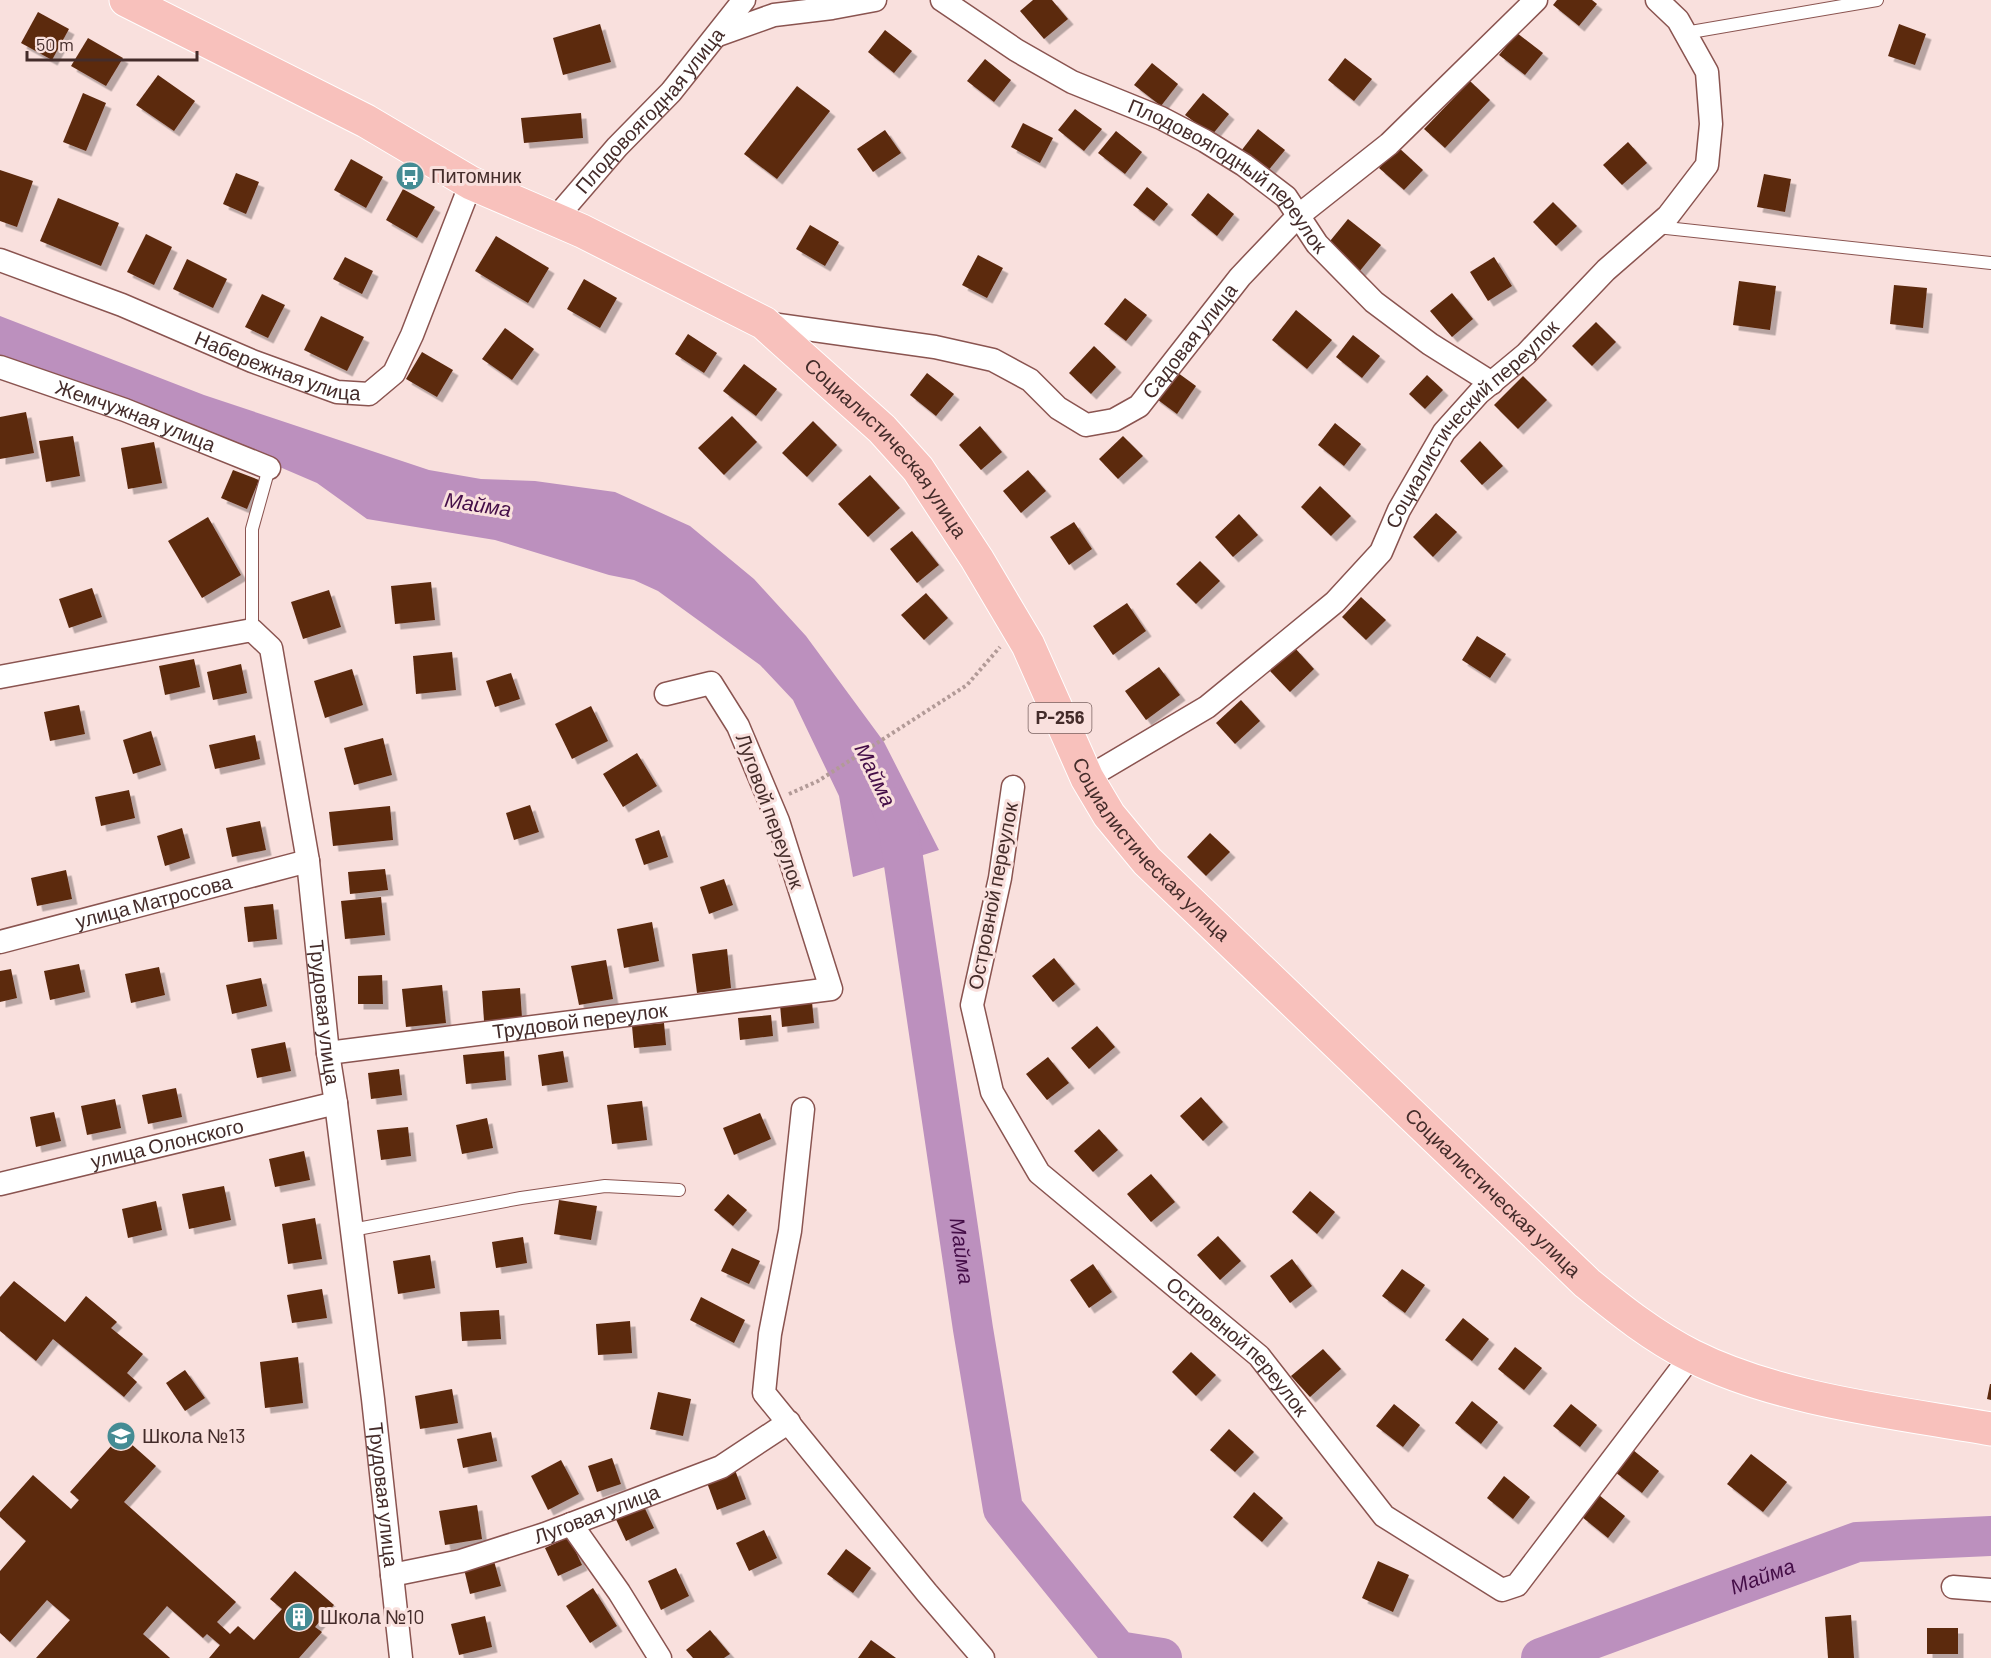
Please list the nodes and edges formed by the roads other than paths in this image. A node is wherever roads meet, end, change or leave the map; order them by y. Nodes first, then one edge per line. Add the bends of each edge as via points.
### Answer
1 (126, 0) edge
2 (744, 0) edge
3 (874, 0) edge
4 (942, 0) edge
5 (1536, 0) edge
6 (1657, 0) edge
7 (1877, 0) edge
8 (1686, 33) junction
9 (718, 35) junction
10 (471, 183) junction
11 (1298, 216) junction
12 (555, 219) junction
13 (1656, 227) junction
14 (0, 260) edge
15 (1991, 263) edge
16 (764, 323) junction
17 (0, 367) edge
18 (1492, 383) junction
19 (269, 468) joint
20 (252, 630) junction
21 (0, 677) edge
22 (666, 694) dead end
23 (1087, 778) junction
24 (1013, 787) dead end
25 (308, 861) junction
26 (0, 942) edge
27 (831, 989) joint
28 (328, 1053) junction
29 (336, 1103) junction
30 (803, 1109) dead end
31 (0, 1184) edge
32 (679, 1190) dead end
33 (352, 1230) junction
34 (1692, 1356) junction
35 (789, 1422) junction
36 (1991, 1429) edge
37 (571, 1524) junction
38 (392, 1575) junction
39 (1953, 1587) dead end
40 (1991, 1590) edge
41 (401, 1658) edge
42 (660, 1658) edge
43 (983, 1658) edge

1 - 10 main road, Социалистическая улица / Р-256 via 366,121
2 - 9 street, Плодовоягодная улица
3 - 9 street via 774,15
4 - 11 street, Плодовоягодный переулок via 1072,82 1161,118 1205,141 1286,197
5 - 11 street, Садовая улица via 1389,144
6 - 8 street, Социалистический переулок
7 - 8 lane
8 - 13 street, Социалистический переулок via 1707,72 1711,124 1707,165
9 - 12 street, Плодовоягодная улица
10 - 12 main road, Социалистическая улица / Р-256
10 - 14 street, Набережная улица via 394,373 369,394 337,392
11 - 16 street, Садовая улица via 1240,277 1139,406 1113,420 1086,425 1058,408 1030,380 993,360 935,347
11 - 18 street, Плодовоягодный переулок via 1317,244 1374,302
12 - 16 main road, Социалистическая улица / Р-256
13 - 15 lane
13 - 18 street, Социалистический переулок via 1606,270 1526,354
16 - 23 main road, Социалистическая улица / Р-256 via 882,429 918,469 1028,645
17 - 19 street, Жемчужная улица via 125,410
18 - 23 street, Социалистический переулок via 1444,432 1399,510 1381,552 1335,602 1207,707
19 - 20 lane via 252,529
20 - 21 street
20 - 25 street, Трудовая улица via 270,648
22 - 27 street, Луговой переулок via 711,683 738,726 777,821
23 - 34 main road, Социалистическая улица / Р-256 via 1109,815 1147,861 1587,1283 1630,1318
24 - 34 street, Островной переулок via 1000,878 972,1005 992,1092 1039,1173 1259,1356 1384,1516 1502,1590 1517,1585
25 - 26 street, улица Матросова
25 - 28 street, Трудовая улица
27 - 28 street, Трудовой переулок
28 - 29 street, Трудовая улица
29 - 31 street, улица Олонского
29 - 33 street, Трудовая улица
30 - 35 street via 790,1231 770,1334 764,1393
32 - 33 lane via 605,1186
33 - 38 street, Трудовая улица
34 - 36 main road, Социалистическая улица / Р-256 via 1744,1377 1815,1398
35 - 37 street, Луговая улица via 721,1467
35 - 43 street
37 - 38 street, Луговая улица via 461,1561
37 - 42 street
38 - 41 street, Трудовая улица
39 - 40 street

